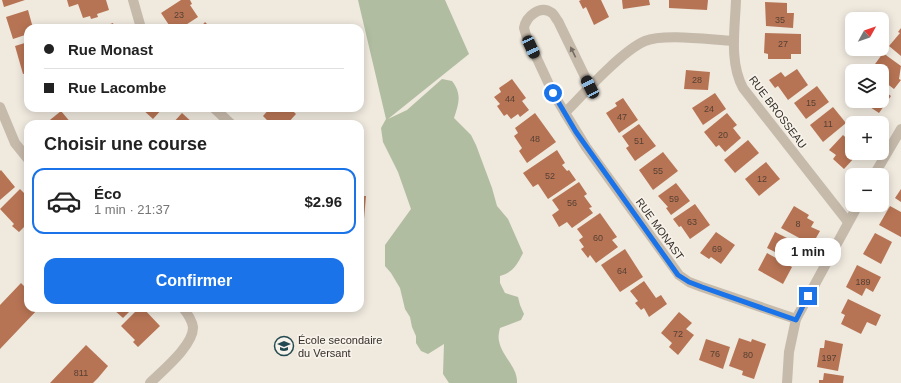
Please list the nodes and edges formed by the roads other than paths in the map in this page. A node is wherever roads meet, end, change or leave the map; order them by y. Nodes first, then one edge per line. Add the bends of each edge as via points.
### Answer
1 (133, 0) edge
2 (736, 0) edge
3 (140, 24) edge
4 (734, 41) junction
5 (590, 87) junction
6 (0, 107) edge
7 (218, 112) edge
8 (565, 113) junction
9 (227, 120) edge
10 (901, 129) edge
11 (24, 154) edge
12 (878, 168) edge
13 (854, 212) edge
14 (848, 222) junction
15 (186, 312) edge
16 (796, 320) junction
17 (150, 383) edge
18 (787, 383) edge

1 - 3 street
2 - 4 street, RUE BROSSEAU
4 - 5 street via 667,38 645,41 626,54
4 - 14 street, RUE BROSSEAU via 738,78 743,88
5 - 8 street
5 -> 8 street, RUE MONAST via 552,13 545,11 530,15 524,28 526,35
6 - 11 street via 15,143
7 - 9 street
8 - 16 street, RUE MONAST via 586,147 678,275 702,287
10 - 12 street
13 - 14 street
14 - 16 street
15 - 17 street via 193,327 192,336 183,350
16 - 18 street via 789,352

